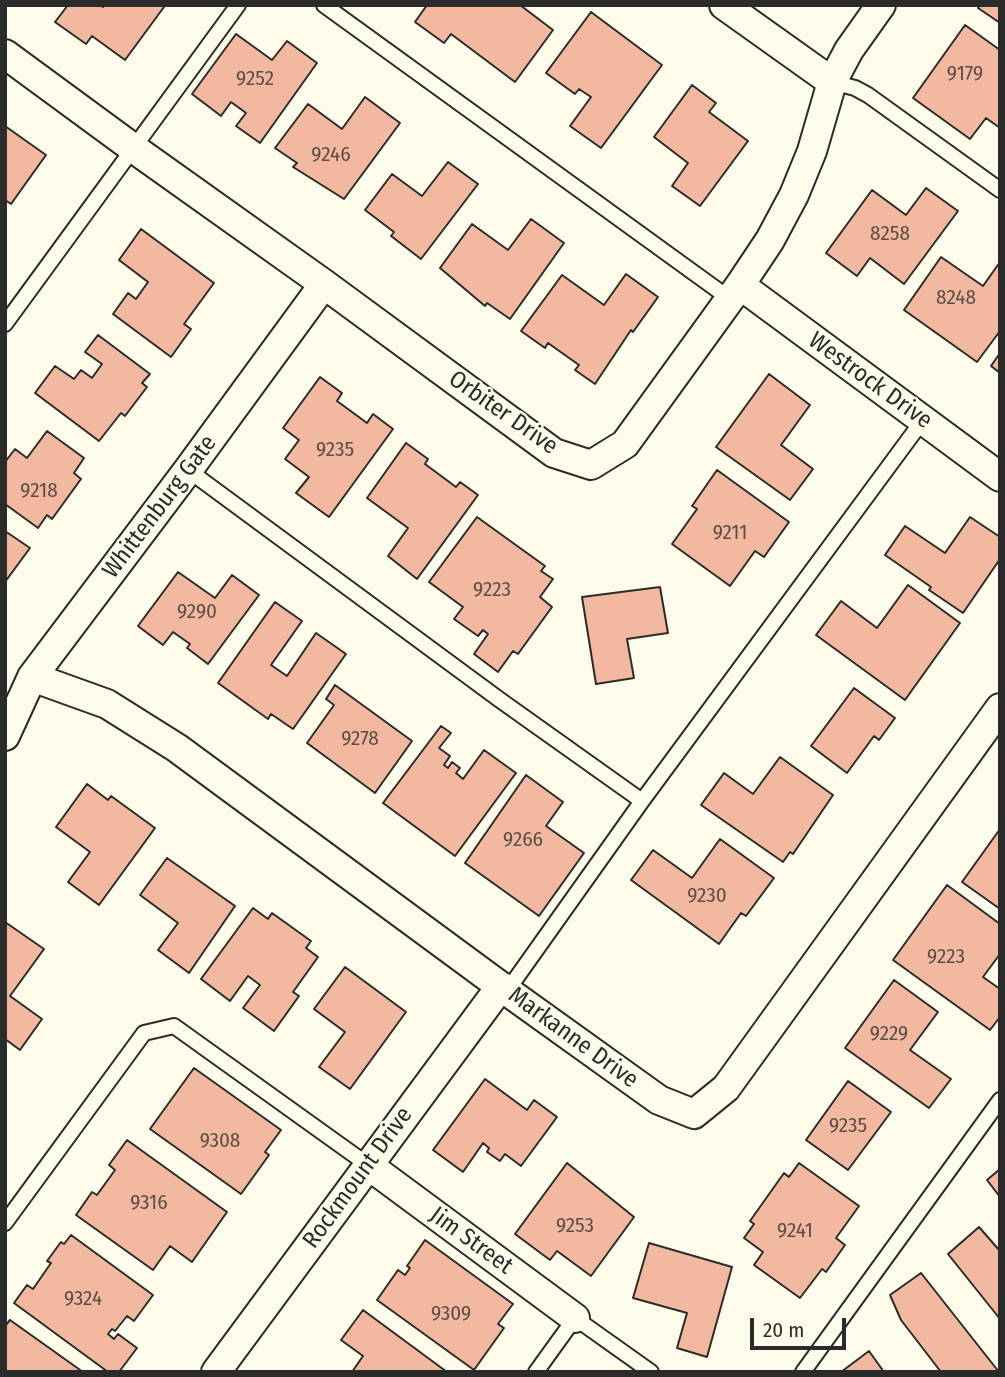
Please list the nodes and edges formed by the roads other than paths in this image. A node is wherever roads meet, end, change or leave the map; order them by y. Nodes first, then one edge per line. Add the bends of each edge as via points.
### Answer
1 (237, 5) edge
2 (324, 5) edge
3 (723, 5) edge
4 (881, 5) edge
5 (5, 54) edge
6 (832, 82) junction
7 (133, 149) junction
8 (1000, 190) edge
9 (324, 284) junction
10 (735, 292) junction
11 (5, 324) edge
12 (923, 420) junction
13 (187, 470) junction
14 (1000, 477) edge
15 (32, 677) junction
16 (1000, 708) edge
17 (5, 736) edge
18 (642, 801) junction
19 (504, 988) junction
20 (1000, 1100) edge
21 (368, 1165) junction
22 (5, 1223) edge
23 (575, 1318) junction
24 (216, 1372) edge
25 (536, 1372) edge
26 (651, 1372) edge
27 (803, 1372) edge

1 - 7 lane
2 - 10 lane
3 - 6 street
4 - 6 street, Orbiter Drive
5 - 7 street, Orbiter Drive
6 - 8 lane via 867,95
6 - 10 street, Orbiter Drive via 794,195
7 - 9 street, Orbiter Drive
7 - 11 lane
9 - 10 street, Orbiter Drive via 554,453 591,465 625,444
9 - 13 street, Whittenburg Gate
10 - 12 street, Westrock Drive
12 - 14 street, Westrock Drive
12 - 18 lane
13 - 15 street, Whittenburg Gate
13 - 18 lane
15 - 17 street, Whittenburg Gate
15 - 19 street, Markanne Drive via 107,704 177,748
16 - 19 street, Markanne Drive via 726,1088 694,1114 659,1100
18 - 19 lane
19 - 21 street, Rockmount Drive
20 - 27 lane
21 - 22 lane via 174,1026 144,1033
21 - 23 street, Jim Street
21 - 24 street, Rockmount Drive
23 - 25 lane
23 - 26 lane

